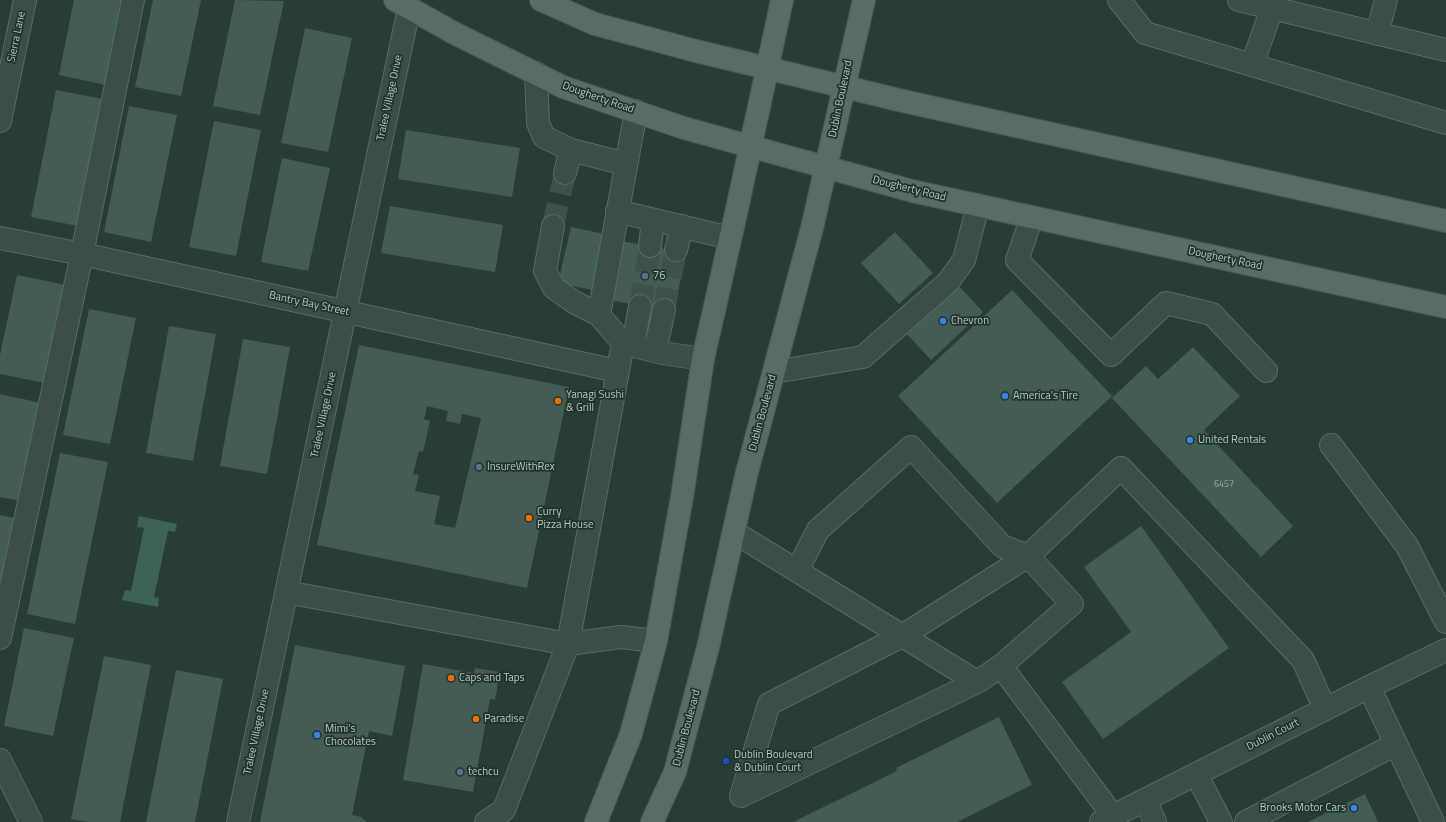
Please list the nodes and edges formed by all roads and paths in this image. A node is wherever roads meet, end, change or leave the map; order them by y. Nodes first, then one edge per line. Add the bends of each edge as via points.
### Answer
1 (25, 0) edge
2 (134, 0) edge
3 (782, 0) edge
4 (864, 0) edge
5 (1120, 0) edge
6 (1239, 0) edge
7 (1386, 0) edge
8 (544, 1) edge
9 (402, 4) edge
10 (1274, 4) edge
11 (1377, 34) junction
12 (1446, 50) edge
13 (1252, 65) junction
14 (767, 68) junction
15 (536, 73) junction
16 (844, 87) junction
17 (636, 111) junction
18 (0, 120) edge
19 (1446, 123) edge
20 (750, 146) junction
21 (571, 150) junction
22 (626, 164) junction
23 (826, 167) junction
24 (565, 173) tunnel mouth
25 (978, 205) junction
26 (618, 211) junction
27 (1032, 217) junction
28 (653, 220) junction
29 (1446, 221) edge
30 (553, 226) tunnel mouth
31 (682, 226) junction
32 (0, 238) edge
33 (730, 238) junction
34 (650, 246) tunnel mouth
35 (676, 250) tunnel mouth
36 (82, 254) junction
37 (640, 306) tunnel mouth
38 (1446, 307) edge
39 (664, 310) tunnel mouth
40 (345, 312) junction
41 (599, 315) junction
42 (628, 344) junction
43 (655, 351) junction
44 (703, 359) junction
45 (617, 371) junction
46 (774, 372) junction
47 (1266, 372) dead end
48 (1331, 445) dead end
49 (734, 532) junction
50 (1028, 556) junction
51 (797, 571) junction
52 (286, 592) junction
53 (1446, 622) edge
54 (902, 636) junction
55 (0, 638) edge
56 (656, 641) junction
57 (568, 644) junction
58 (1446, 650) edge
59 (1001, 666) junction
60 (977, 682) junction
61 (1369, 687) junction
62 (1325, 709) junction
63 (1396, 744) junction
64 (0, 760) edge
65 (1196, 774) junction
66 (1145, 800) junction
67 (1107, 819) edge
68 (32, 822) edge
69 (238, 822) edge
70 (486, 822) edge
71 (596, 822) edge
72 (652, 822) edge
73 (1155, 822) edge
74 (1222, 822) edge
75 (1246, 822) edge
76 (1433, 822) edge

1 - 18 street, Sierra Lane
2 - 36 street
3 - 14 main road
4 - 16 main road, Dublin Boulevard
5 - 13 street via 1145,33
6 - 10 street
7 - 11 street
8 - 14 main road via 595,24
9 - 15 main road, Dougherty Road
9 - 40 street, Tralee Village Drive
10 - 11 street
10 - 13 street
11 - 12 street
13 - 19 street
14 - 16 main road
14 - 20 main road
15 - 17 main road, Dougherty Road via 563,86
15 - 21 street via 538,123 544,137
16 - 23 main road, Dublin Boulevard
16 - 29 main road
17 - 20 main road, Dougherty Road via 684,128
17 - 22 street
20 - 23 main road, Dougherty Road
20 - 33 main road
21 - 22 street
21 - 24 street
22 - 26 street
23 - 25 main road, Dougherty Road
23 - 46 main road, Dublin Boulevard
25 - 27 main road, Dougherty Road
25 - 46 street via 964,260 948,282 863,357
26 - 28 street
26 - 41 street
27 - 38 main road, Dougherty Road
27 - 47 street via 1017,260 1111,355 1166,303 1212,314
28 - 31 street
28 - 34 street
30 - 41 street via 545,271 554,288
31 - 33 street
31 - 35 street
32 - 36 street, Bantry Bay Street
33 - 44 main road
36 - 40 street, Bantry Bay Street
36 - 55 street
37 - 42 street
39 - 43 street
40 - 45 street, Bantry Bay Street
40 - 52 street, Tralee Village Drive
41 - 42 street
42 - 43 street
42 - 45 street
43 - 44 street
44 - 56 main road
45 - 57 street
46 - 49 main road, Dublin Boulevard
48 - 53 street via 1407,546
49 - 51 street
49 - 72 main road, Dublin Boulevard via 708,648 675,772
50 - 51 street via 1002,546 910,447 818,530
50 - 54 street
50 - 59 street via 1072,604
50 - 62 street via 1121,468 1302,660
51 - 54 street
52 - 57 street
52 - 69 street, Tralee Village Drive
54 - 60 street
54 - 60 street via 769,704 741,796
56 - 57 street via 621,637
56 - 71 main road via 633,730
57 - 70 street via 504,810
58 - 61 street, Dublin Court
59 - 60 street
59 - 67 street
61 - 62 street, Dublin Court
61 - 63 street
62 - 65 street, Dublin Court
63 - 75 street
63 - 76 street
64 - 68 street
65 - 66 street, Dublin Court
65 - 74 street
66 - 67 street, Dublin Court
66 - 73 street

